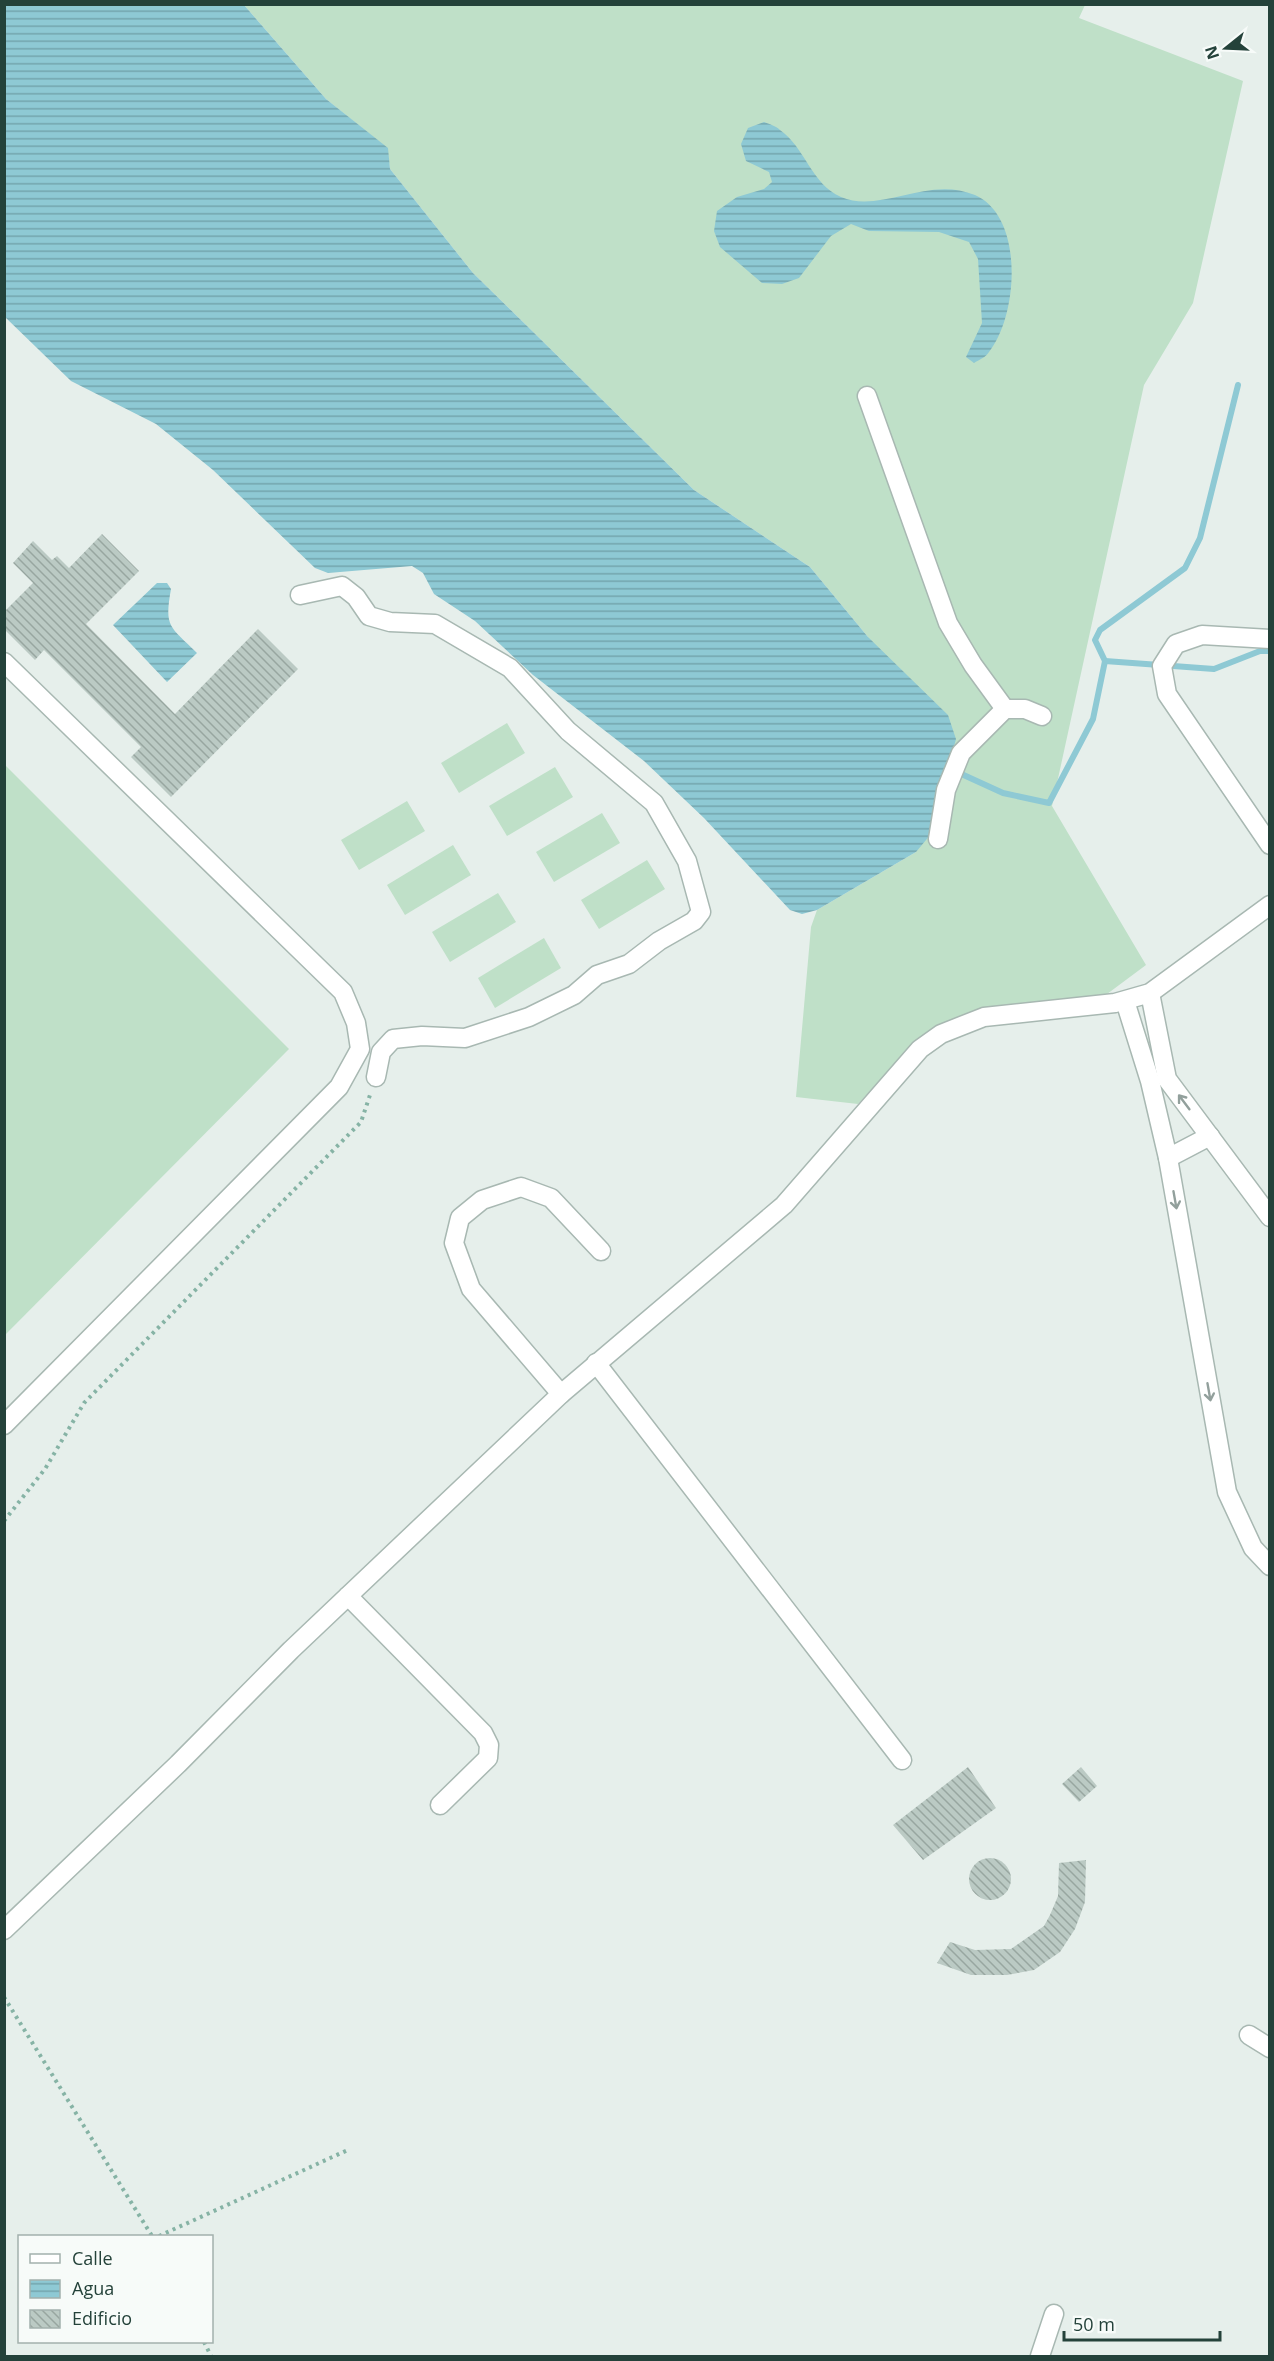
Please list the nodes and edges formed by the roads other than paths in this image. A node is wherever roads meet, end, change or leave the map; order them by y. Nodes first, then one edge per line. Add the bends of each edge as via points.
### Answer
1 (867, 396) dead end
2 (300, 595) dead end
3 (1269, 639) edge
4 (4, 662) edge
5 (1005, 709) junction
6 (1042, 716) dead end
7 (938, 839) dead end
8 (1269, 845) edge
9 (1269, 905) edge
10 (1150, 993) junction
11 (1125, 1000) junction
12 (376, 1077) road end
13 (1159, 1080) junction
14 (1210, 1136) junction
15 (1168, 1158) junction
16 (1269, 1217) edge
17 (601, 1251) dead end
18 (596, 1363) junction
19 (561, 1394) junction
20 (4, 1425) edge
21 (1269, 1566) edge
22 (348, 1596) junction
23 (902, 1760) dead end
24 (440, 1805) dead end
25 (4, 1930) edge
26 (1248, 2035) dead end
27 (1269, 2048) edge
28 (1054, 2314) dead end
29 (1040, 2356) edge

1 - 5 street via 948,623
2 - 12 street via 342,586 356,597 369,616 390,622 435,624 510,668 568,731 654,803 687,861 699,900 700,912 694,921 629,964 597,975 574,995 529,1017 465,1038 393,1039 381,1052
3 - 8 street via 1202,635 1176,644 1162,666 1167,694
4 - 20 street via 343,992 356,1023 360,1049 339,1087
5 - 6 street
5 - 7 street via 961,753 946,790
9 - 10 street
10 - 11 street
10 - 13 street
11 - 13 street
11 - 18 street via 984,1017 940,1034 920,1049 784,1205
14 -> 13 street
13 - 15 street
14 - 15 street
14 - 16 street
15 -> 21 street via 1227,1492 1253,1548
17 - 19 street via 551,1198 521,1187 482,1200 460,1218 454,1243 471,1289
18 - 19 street
18 - 23 street
19 - 22 street
22 - 24 street via 483,1733 489,1745 488,1758
22 - 25 street
26 - 27 street
28 - 29 street

